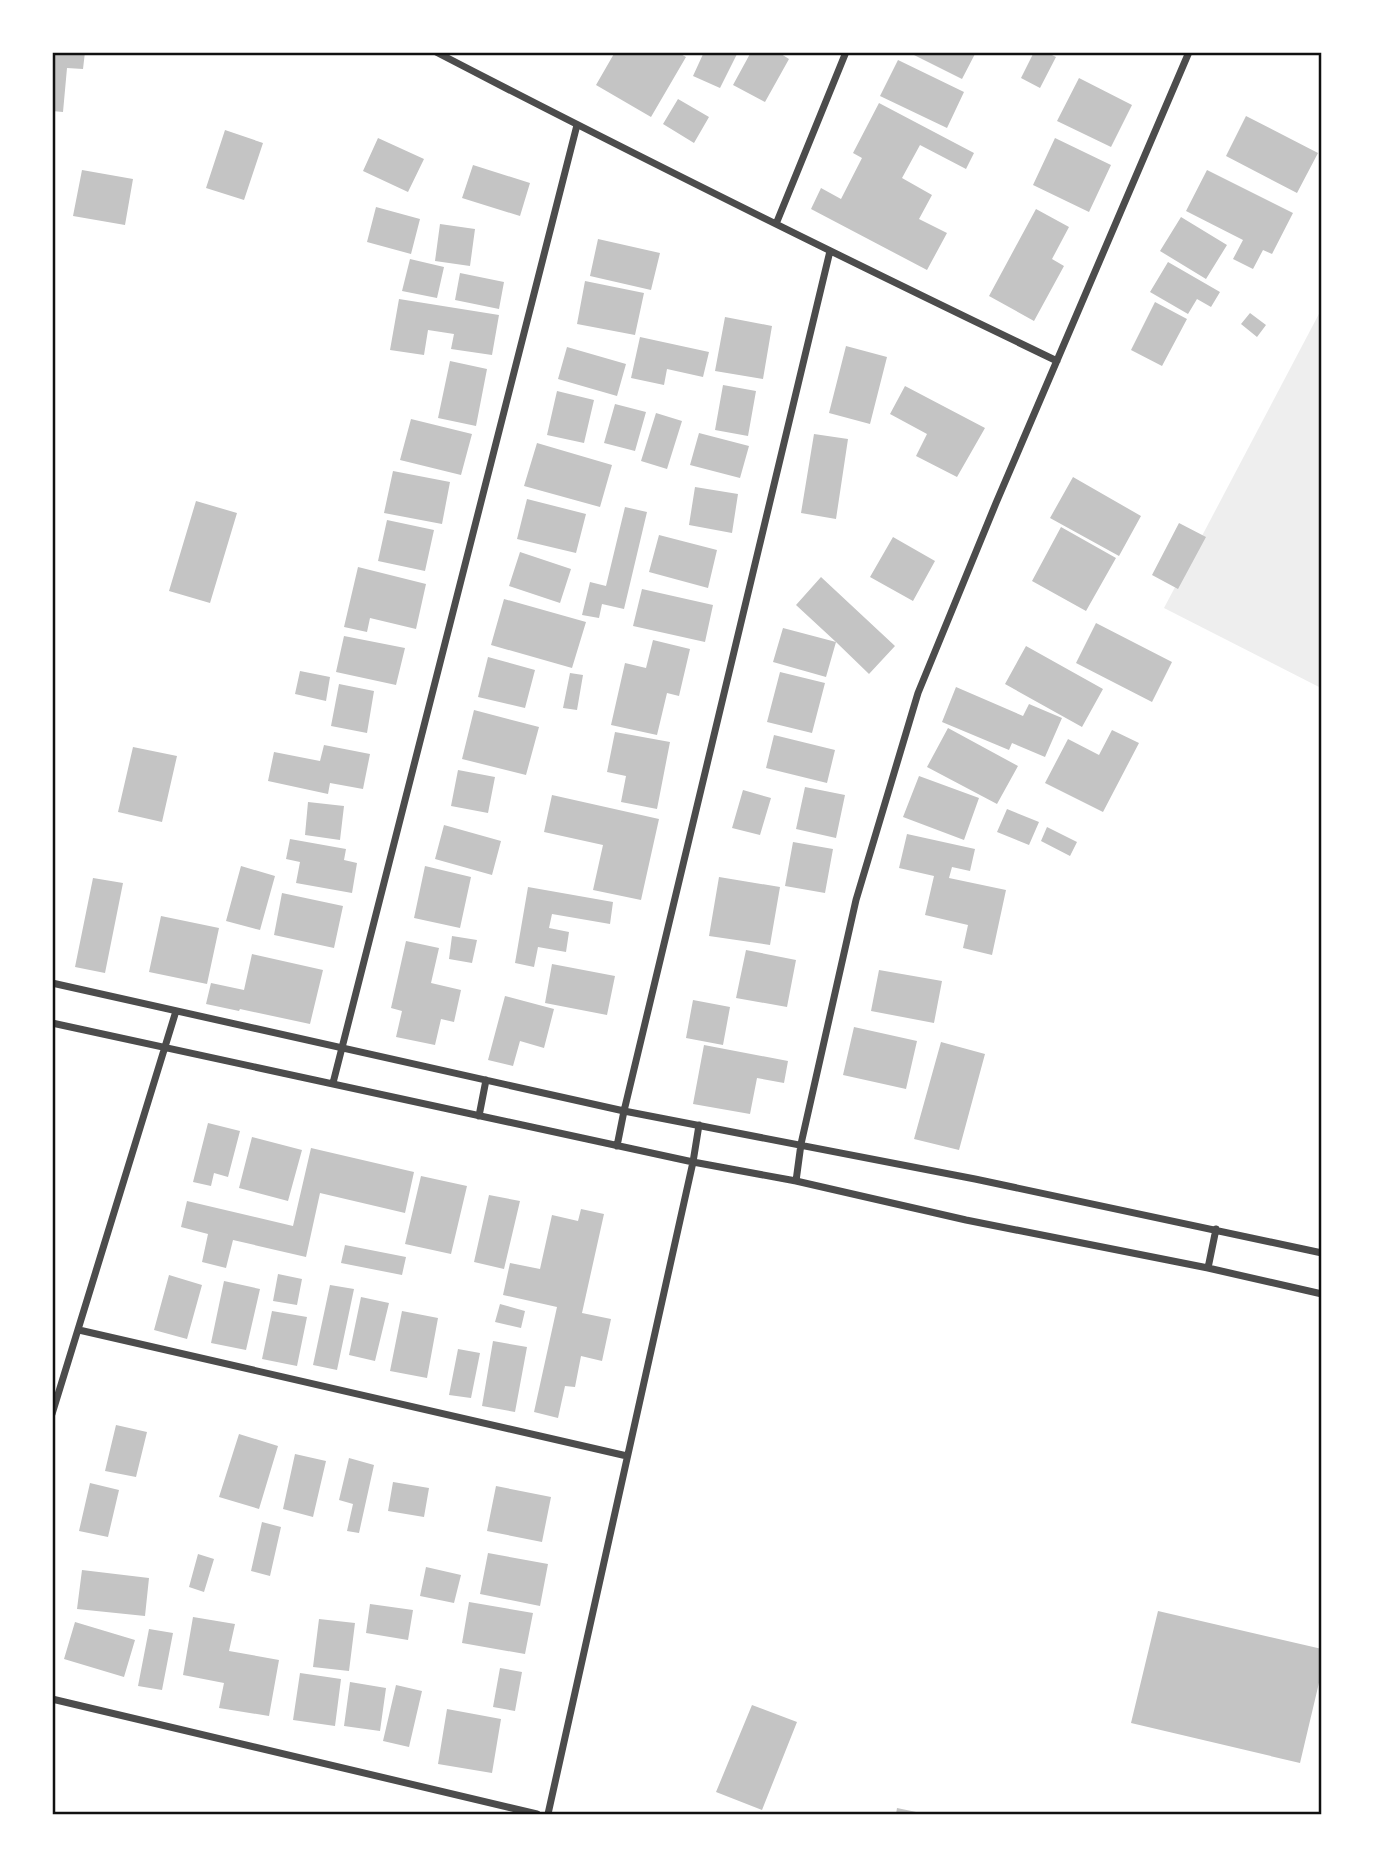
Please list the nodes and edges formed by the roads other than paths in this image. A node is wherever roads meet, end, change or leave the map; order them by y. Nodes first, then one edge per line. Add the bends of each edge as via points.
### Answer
1 (436, 52) edge
2 (846, 52) edge
3 (1189, 52) edge
4 (577, 125) junction
5 (776, 224) junction
6 (830, 251) junction
7 (1057, 361) junction
8 (52, 983) edge
9 (176, 1010) junction
10 (52, 1023) edge
11 (166, 1046) junction
12 (341, 1048) junction
13 (486, 1080) junction
14 (332, 1083) junction
15 (624, 1111) junction
16 (479, 1116) junction
17 (699, 1125) junction
18 (801, 1144) junction
19 (617, 1146) junction
20 (693, 1163) junction
21 (796, 1181) junction
22 (1216, 1229) junction
23 (1321, 1253) edge
24 (1208, 1268) junction
25 (1321, 1294) edge
26 (79, 1330) junction
27 (52, 1414) edge
28 (627, 1456) junction
29 (52, 1699) edge
30 (537, 1815) edge
31 (548, 1815) edge

1 - 4 street
2 - 5 street
3 - 7 street
4 - 5 street
4 - 12 street
5 - 6 street
6 - 7 street
6 - 15 street
7 - 18 street via 918,693 856,901
8 - 9 street
9 - 11 street
9 - 12 street
10 - 11 street
11 - 14 street
11 - 26 street
12 - 13 street
12 - 14 street
13 - 15 street
13 - 16 street
14 - 16 street
15 - 17 street
15 - 19 street
16 - 19 street
17 - 18 street
17 - 20 street
18 - 21 street
18 - 22 street
19 - 20 street
20 - 21 street
20 - 28 street
21 - 24 street
22 - 23 street
22 - 24 street
24 - 25 street
26 - 27 street
26 - 28 street
28 - 31 street
29 - 30 street

